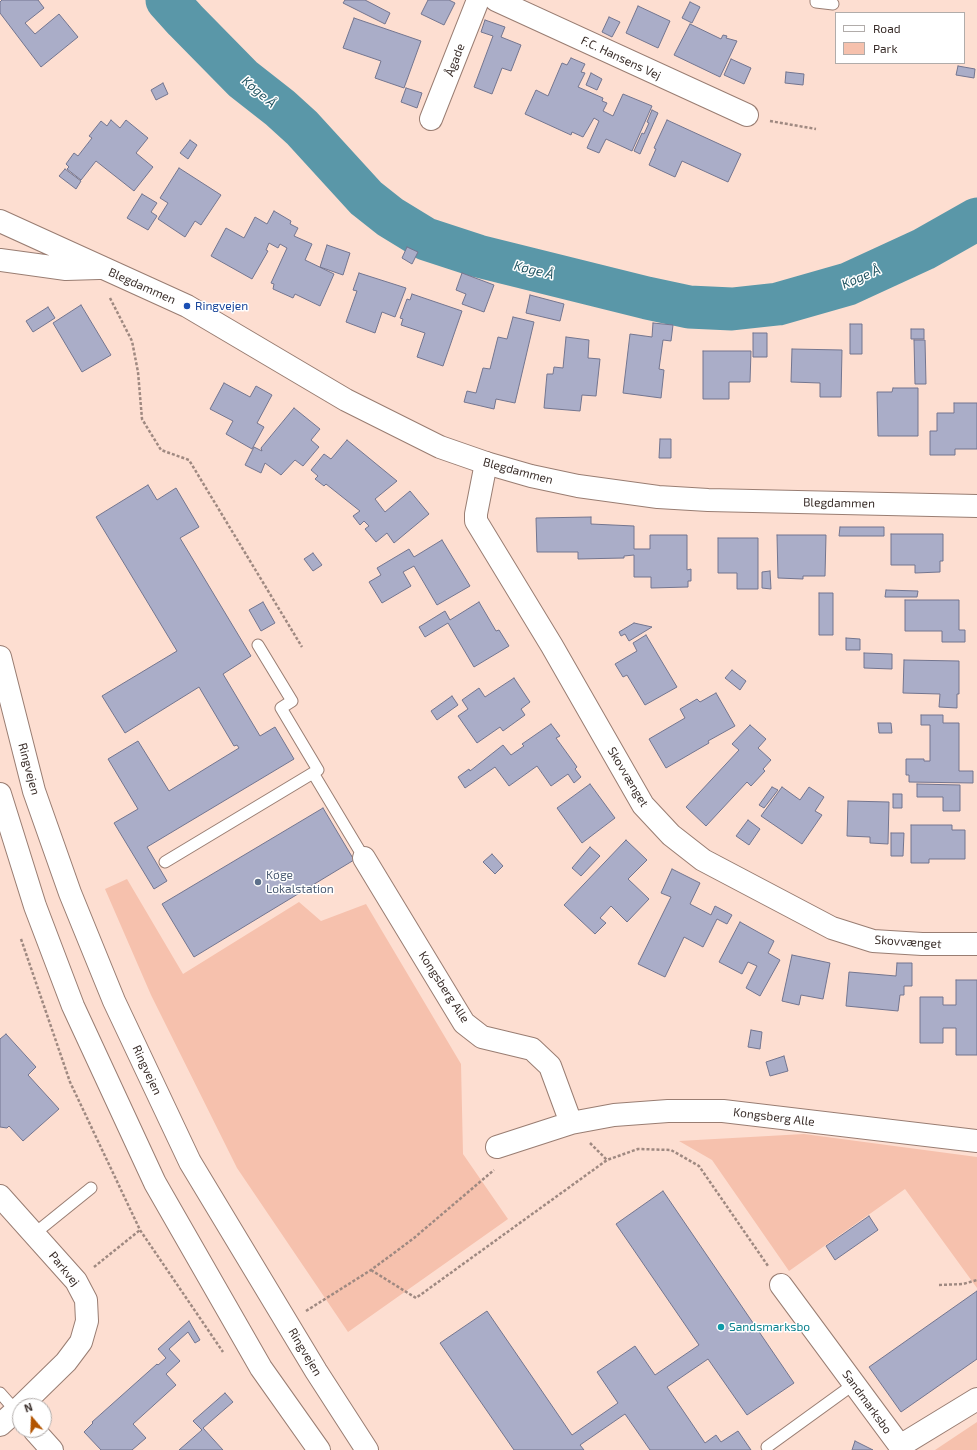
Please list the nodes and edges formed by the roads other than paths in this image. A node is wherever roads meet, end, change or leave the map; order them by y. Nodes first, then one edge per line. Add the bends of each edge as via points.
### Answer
1 (478, 0) edge
2 (496, 0) edge
3 (816, 0) edge
4 (833, 4) dead end
5 (747, 115) road end
6 (431, 119) dead end
7 (0, 221) edge
8 (0, 260) edge
9 (104, 268) junction
10 (486, 463) junction
11 (977, 506) edge
12 (258, 645) dead end
13 (0, 657) edge
14 (313, 773) junction
15 (0, 794) edge
16 (364, 858) joint
17 (165, 862) dead end
18 (977, 944) edge
19 (570, 1123) junction
20 (977, 1141) edge
21 (497, 1147) road end
22 (91, 1188) dead end
23 (0, 1196) edge
24 (34, 1234) junction
25 (781, 1284) road end
26 (854, 1384) junction
27 (0, 1393) edge
28 (31, 1398) edge
29 (977, 1399) edge
30 (12, 1404) edge
31 (12, 1416) edge
32 (0, 1425) edge
33 (41, 1438) edge
34 (767, 1447) dead end
35 (52, 1450) edge
36 (318, 1450) edge
37 (367, 1450) edge

1 - 6 street, Ågade
2 - 5 street, F.C. Hansens Vej
3 - 4 lane
7 - 9 street, Blegdammen
8 - 9 street, Blegdammen via 66,269
9 - 10 street, Blegdammen via 187,306 346,400 440,447
10 - 11 street, Blegdammen via 578,486 658,497
10 - 18 street, Skovvænget via 476,521 643,805 671,835 703,860 832,928 873,941
12 - 14 lane via 292,701 281,708 318,770
13 - 37 street, Ringvejen via 34,791 70,892 114,1001 190,1162
14 - 16 lane
14 - 17 lane
15 - 36 street via 35,906 73,1006 154,1183 262,1368
16 - 19 street, Kongsberg Alle via 464,1023 482,1038 532,1049 550,1066
19 - 20 street, Kongsberg Alle via 668,1111 723,1111
19 - 21 street, Kongsberg Alle
22 - 24 lane
23 - 24 street, Parkvej
24 - 28 street, Parkvej via 76,1281 86,1300 87,1321 81,1342 66,1362
25 - 26 street, Sandmarksbo
26 - 29 street, Sandmarksbo via 900,1446
26 - 34 lane
27 - 30 lane
31 - 32 street, Parkvej
33 - 35 street

